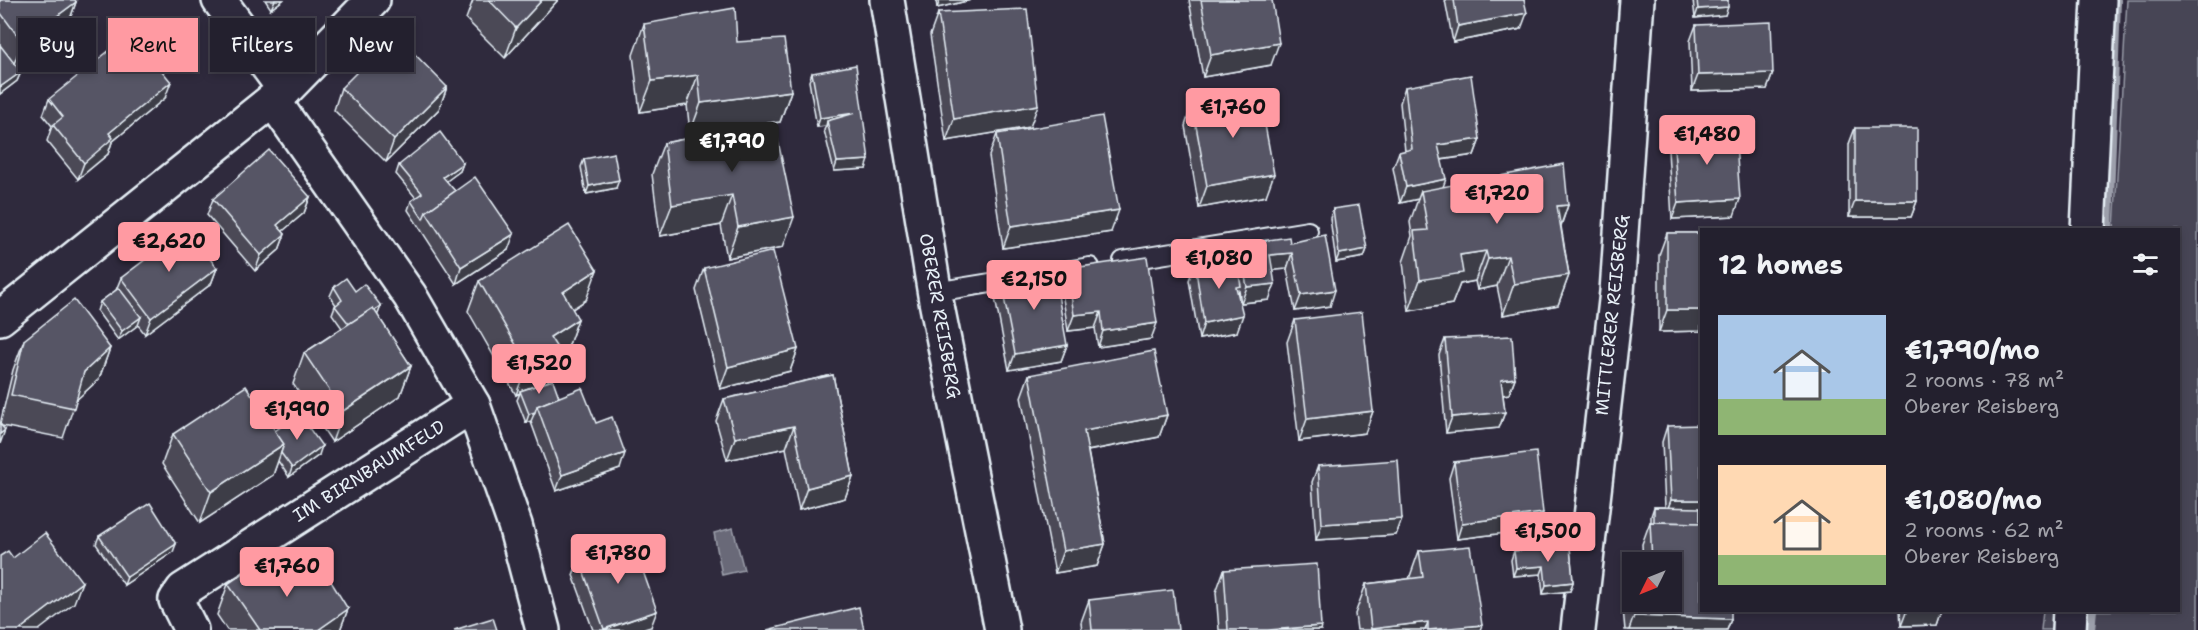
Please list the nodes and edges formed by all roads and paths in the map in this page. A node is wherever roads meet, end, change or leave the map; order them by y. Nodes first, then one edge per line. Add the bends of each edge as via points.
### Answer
1 (219, 0) edge
2 (373, 0) edge
3 (887, 0) edge
4 (1637, 0) edge
5 (2099, 0) edge
6 (279, 95) junction
7 (2088, 228) edge
8 (1308, 231) dead end
9 (935, 292) junction
10 (0, 318) edge
11 (473, 405) junction
12 (2070, 612) edge
13 (191, 630) edge
14 (543, 630) edge
15 (1002, 630) edge
16 (1578, 630) edge
17 (2068, 630) edge

1 - 6 street
2 - 6 street
3 - 9 street, OBERER REISBERG
4 - 16 street, MITTLERER REISBERG via 1617,292
5 - 7 street
6 - 10 street
6 - 11 street via 410,296
8 - 9 lane
9 - 15 street, OBERER REISBERG
11 - 13 street, IM BIRNBAUMFELD via 183,590 176,600
11 - 14 street via 515,525
12 - 17 street

